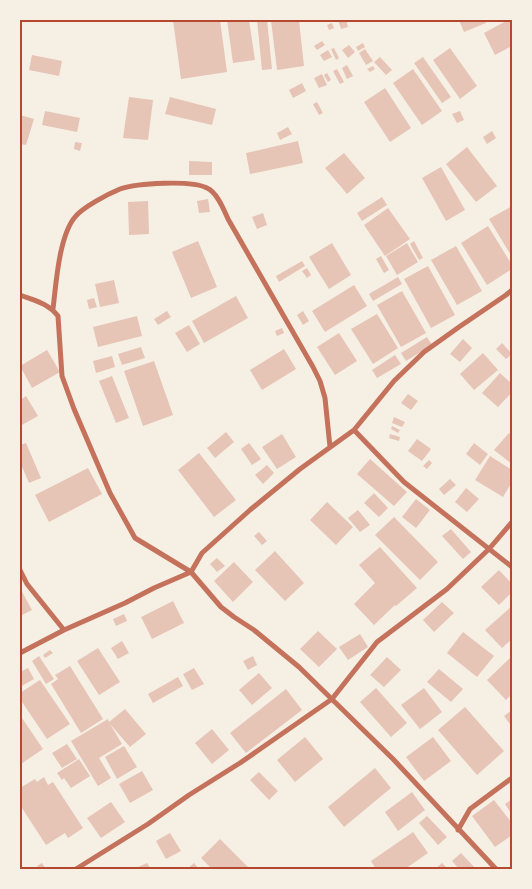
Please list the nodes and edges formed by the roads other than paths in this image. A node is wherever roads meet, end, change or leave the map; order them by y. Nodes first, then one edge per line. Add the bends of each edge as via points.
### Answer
1 (512, 290) edge
2 (20, 296) edge
3 (53, 309) junction
4 (354, 430) junction
5 (330, 447) junction
6 (512, 522) edge
7 (489, 549) junction
8 (512, 567) edge
9 (20, 570) edge
10 (191, 572) junction
11 (64, 630) junction
12 (20, 653) edge
13 (332, 699) junction
14 (512, 778) edge
15 (458, 830) junction
16 (76, 869) edge
17 (496, 869) edge

1 - 4 street via 424,352
2 - 3 street
3 - 5 street via 64,238 75,217 91,204 121,189 136,186 172,182 208,188 218,199 320,381
3 - 10 street via 58,316 62,376 110,493 135,538
4 - 5 street
4 - 7 street via 404,482
5 - 10 street via 250,510 202,553
6 - 7 street
7 - 8 street
7 - 13 street via 447,589 378,642
9 - 11 street via 27,584
10 - 11 street
10 - 13 street via 221,607 299,667
11 - 12 street
13 - 15 street
13 - 16 street
14 - 15 street via 470,809
15 - 17 street

